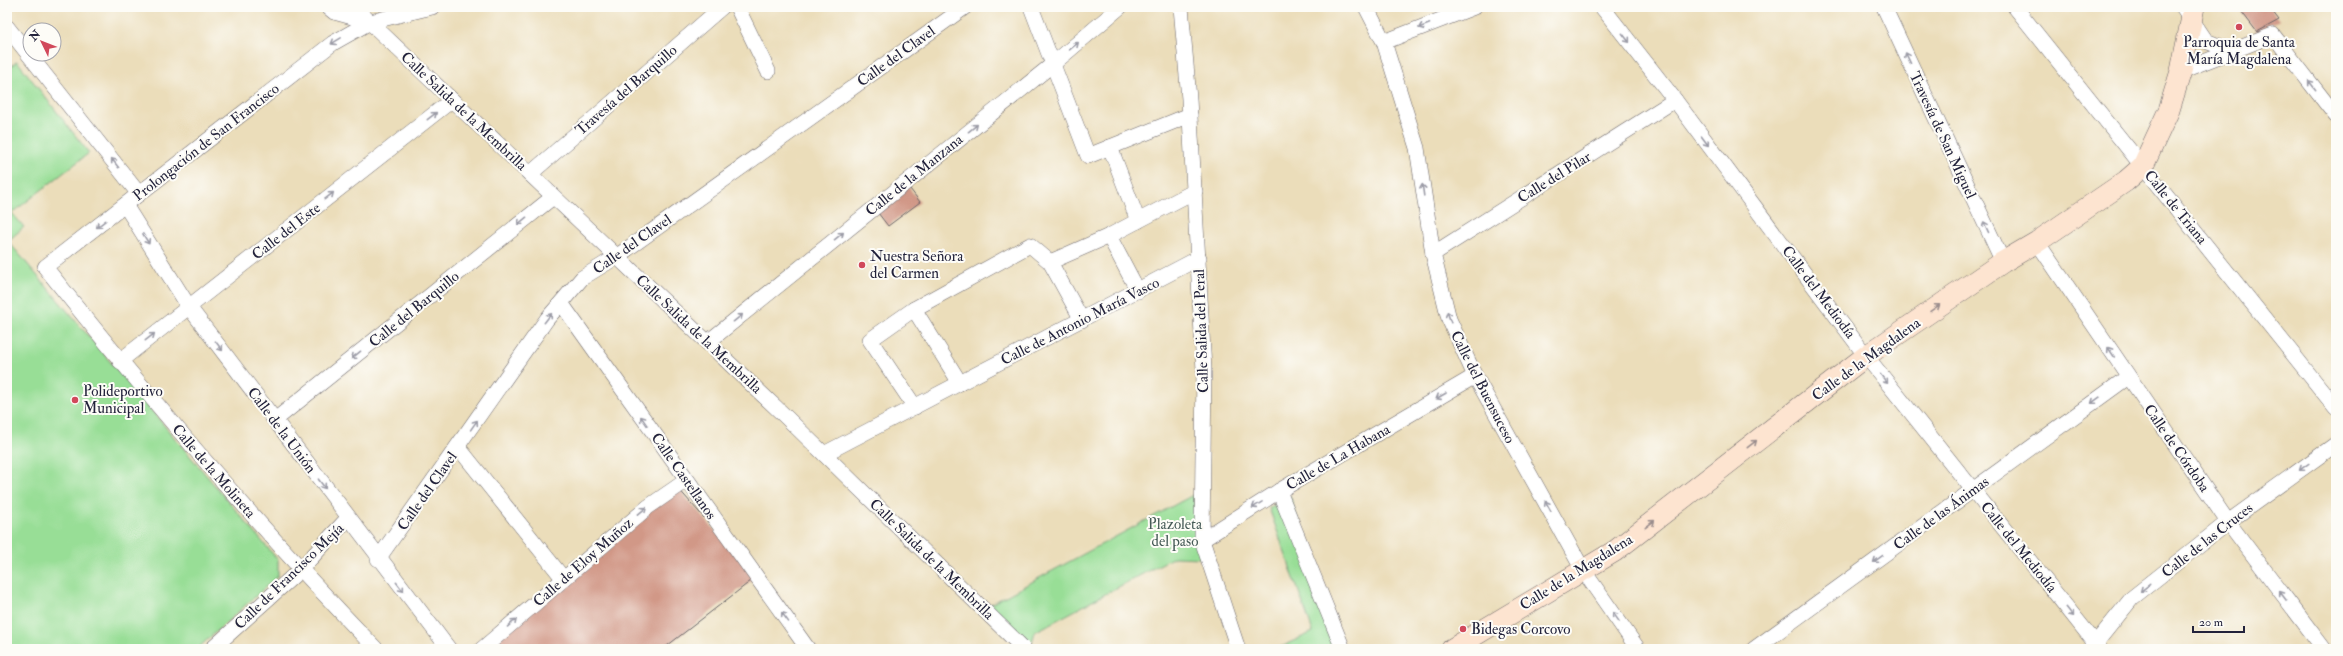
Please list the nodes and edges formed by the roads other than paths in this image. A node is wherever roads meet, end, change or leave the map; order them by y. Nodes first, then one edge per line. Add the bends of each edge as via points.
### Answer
1 (328, 7) edge
2 (354, 7) edge
3 (432, 7) edge
4 (722, 7) edge
5 (737, 7) edge
6 (965, 7) edge
7 (1031, 7) edge
8 (1120, 7) edge
9 (1181, 7) edge
10 (1366, 7) edge
11 (1474, 7) edge
12 (1602, 7) edge
13 (1884, 7) edge
14 (2015, 7) edge
15 (2189, 10) edge
16 (370, 22) junction
17 (9, 33) edge
18 (1384, 42) junction
19 (2231, 51) junction
20 (1053, 64) junction
21 (768, 71) dead end
22 (2181, 71) junction
23 (452, 100) junction
24 (1675, 100) junction
25 (1190, 115) junction
26 (2336, 116) edge
27 (1110, 147) junction
28 (2143, 166) junction
29 (530, 174) junction
30 (1195, 191) junction
31 (139, 194) junction
32 (553, 197) junction
33 (125, 206) junction
34 (1138, 221) junction
35 (1109, 236) junction
36 (2037, 242) junction
37 (1432, 254) junction
38 (616, 256) junction
39 (1199, 258) junction
40 (1050, 262) junction
41 (2003, 262) junction
42 (45, 267) joint
43 (1138, 291) junction
44 (561, 303) junction
45 (189, 307) junction
46 (914, 309) junction
47 (1082, 320) junction
48 (708, 342) junction
49 (1866, 356) junction
50 (120, 362) junction
51 (1475, 376) junction
52 (2128, 377) junction
53 (960, 383) junction
54 (915, 407) junction
55 (2336, 408) edge
56 (275, 420) junction
57 (2336, 444) edge
58 (458, 447) junction
59 (824, 454) junction
60 (686, 480) junction
61 (1973, 490) junction
62 (1279, 491) junction
63 (348, 518) junction
64 (2228, 522) junction
65 (1202, 540) junction
66 (378, 559) junction
67 (300, 570) junction
68 (1583, 570) junction
69 (563, 578) junction
70 (2096, 647) edge
71 (212, 649) edge
72 (376, 649) edge
73 (449, 649) edge
74 (482, 649) edge
75 (808, 649) edge
76 (1024, 649) edge
77 (1238, 649) edge
78 (1342, 649) edge
79 (1452, 649) edge
80 (1638, 649) edge
81 (1754, 649) edge
82 (2324, 649) edge

1 - 16 street, Calle Salida de la Membrilla via 334,12
2 - 16 street, Calle Salida de la Membrilla
3 - 16 street
4 - 29 street, Travesía del Barquillo
5 - 21 street
6 - 38 street, Calle del Clavel
7 - 20 street
20 -> 8 street, Calle de la Manzana
9 - 25 street, Calle Salida del Peral
10 - 18 street, Calle del Buensuceso
11 -> 18 street
12 -> 24 street, Calle del Mediodía
41 -> 13 street, Travesía de San Miguel
14 - 28 street, Calle de Triana
15 - 19 street via 2206,41
15 - 22 street, Calle de la Magdalena
16 - 23 street, Calle Salida de la Membrilla
16 -> 31 street, Prolongación de San Francisco via 333,43
31 -> 17 street
37 -> 18 street, Calle del Buensuceso via 1417,148
19 - 22 street
26 -> 19 street via 2273,35
20 - 27 street via 1088,156
48 -> 20 street, Calle de la Manzana
22 - 28 street, Calle de la Magdalena via 2169,110
23 - 29 street, Calle Salida de la Membrilla
45 -> 23 street, Calle del Este
24 - 37 street, Calle del Pilar
24 -> 49 street, Calle del Mediodía
25 - 27 street
25 - 30 street, Calle Salida del Peral
27 - 34 street
28 - 36 street, Calle de la Magdalena via 2126,182
28 - 55 street, Calle de Triana
29 - 32 street, Calle Salida de la Membrilla
30 - 34 street
30 - 39 street, Calle Salida del Peral
31 - 33 street, Prolongación de San Francisco
32 - 38 street, Calle Salida de la Membrilla
32 -> 56 street, Calle del Barquillo
33 -> 42 street, Prolongación de San Francisco
33 -> 45 street, Calle de la Unión
34 - 35 street
35 - 40 street
35 - 43 street
36 - 41 street, Calle de la Magdalena
52 -> 36 street, Calle de Córdoba
51 -> 37 street, Calle del Buensuceso via 1449,319
38 - 44 street, Calle del Clavel via 582,278
38 - 48 street, Calle Salida de la Membrilla
39 - 43 street, Calle de Antonio María Vasco
39 - 65 street, Calle Salida del Peral via 1204,370
40 - 46 street via 1030,245
40 - 47 street
49 -> 41 street, Calle de la Magdalena
42 - 50 street, Calle de la Molineta
43 - 47 street, Calle de Antonio María Vasco
58 -> 44 street, Calle del Clavel via 547,319
60 -> 44 street, Calle Castellanos
50 -> 45 street, Calle del Este
45 -> 56 street, Calle de la Unión
46 - 53 street
46 - 54 street via 870,340
47 - 53 street, Calle de Antonio María Vasco
48 - 59 street, Calle Salida de la Membrilla
49 -> 61 street, Calle del Mediodía
68 -> 49 street, Calle de la Magdalena via 1615,551
50 - 67 street, Calle de la Molineta
51 -> 62 street, Calle de La Habana
68 -> 51 street, Calle del Buensuceso
52 -> 61 street, Calle de las Ánimas
52 - 64 street, Calle de Córdoba
53 - 54 street, Calle de Antonio María Vasco
54 - 59 street, Calle de Antonio María Vasco
56 -> 63 street, Calle de la Unión
57 -> 64 street, Calle de las Cruces
58 - 66 street, Calle del Clavel
58 - 69 street
59 - 76 street, Calle Salida de la Membrilla
69 -> 60 street, Calle de Eloy Muñoz via 648,507
75 -> 60 street, Calle Castellanos
61 -> 70 street, Calle del Mediodía
61 -> 81 street, Calle de las Ánimas
62 -> 65 street, Calle de La Habana
62 - 78 street
63 - 66 street, Calle de la Unión
63 - 67 street, Calle de Francisco Mejía
64 -> 70 street, Calle de las Cruces via 2132,598
82 -> 64 street, Calle de Córdoba
65 - 77 street, Calle Salida del Peral
66 -> 73 street, Calle de la Unión
67 - 71 street, Calle de Francisco Mejía
67 - 72 street, Calle de la Molineta
68 - 79 street, Calle de la Magdalena
80 -> 68 street, Calle del Buensuceso
74 -> 69 street, Calle de Eloy Muñoz

